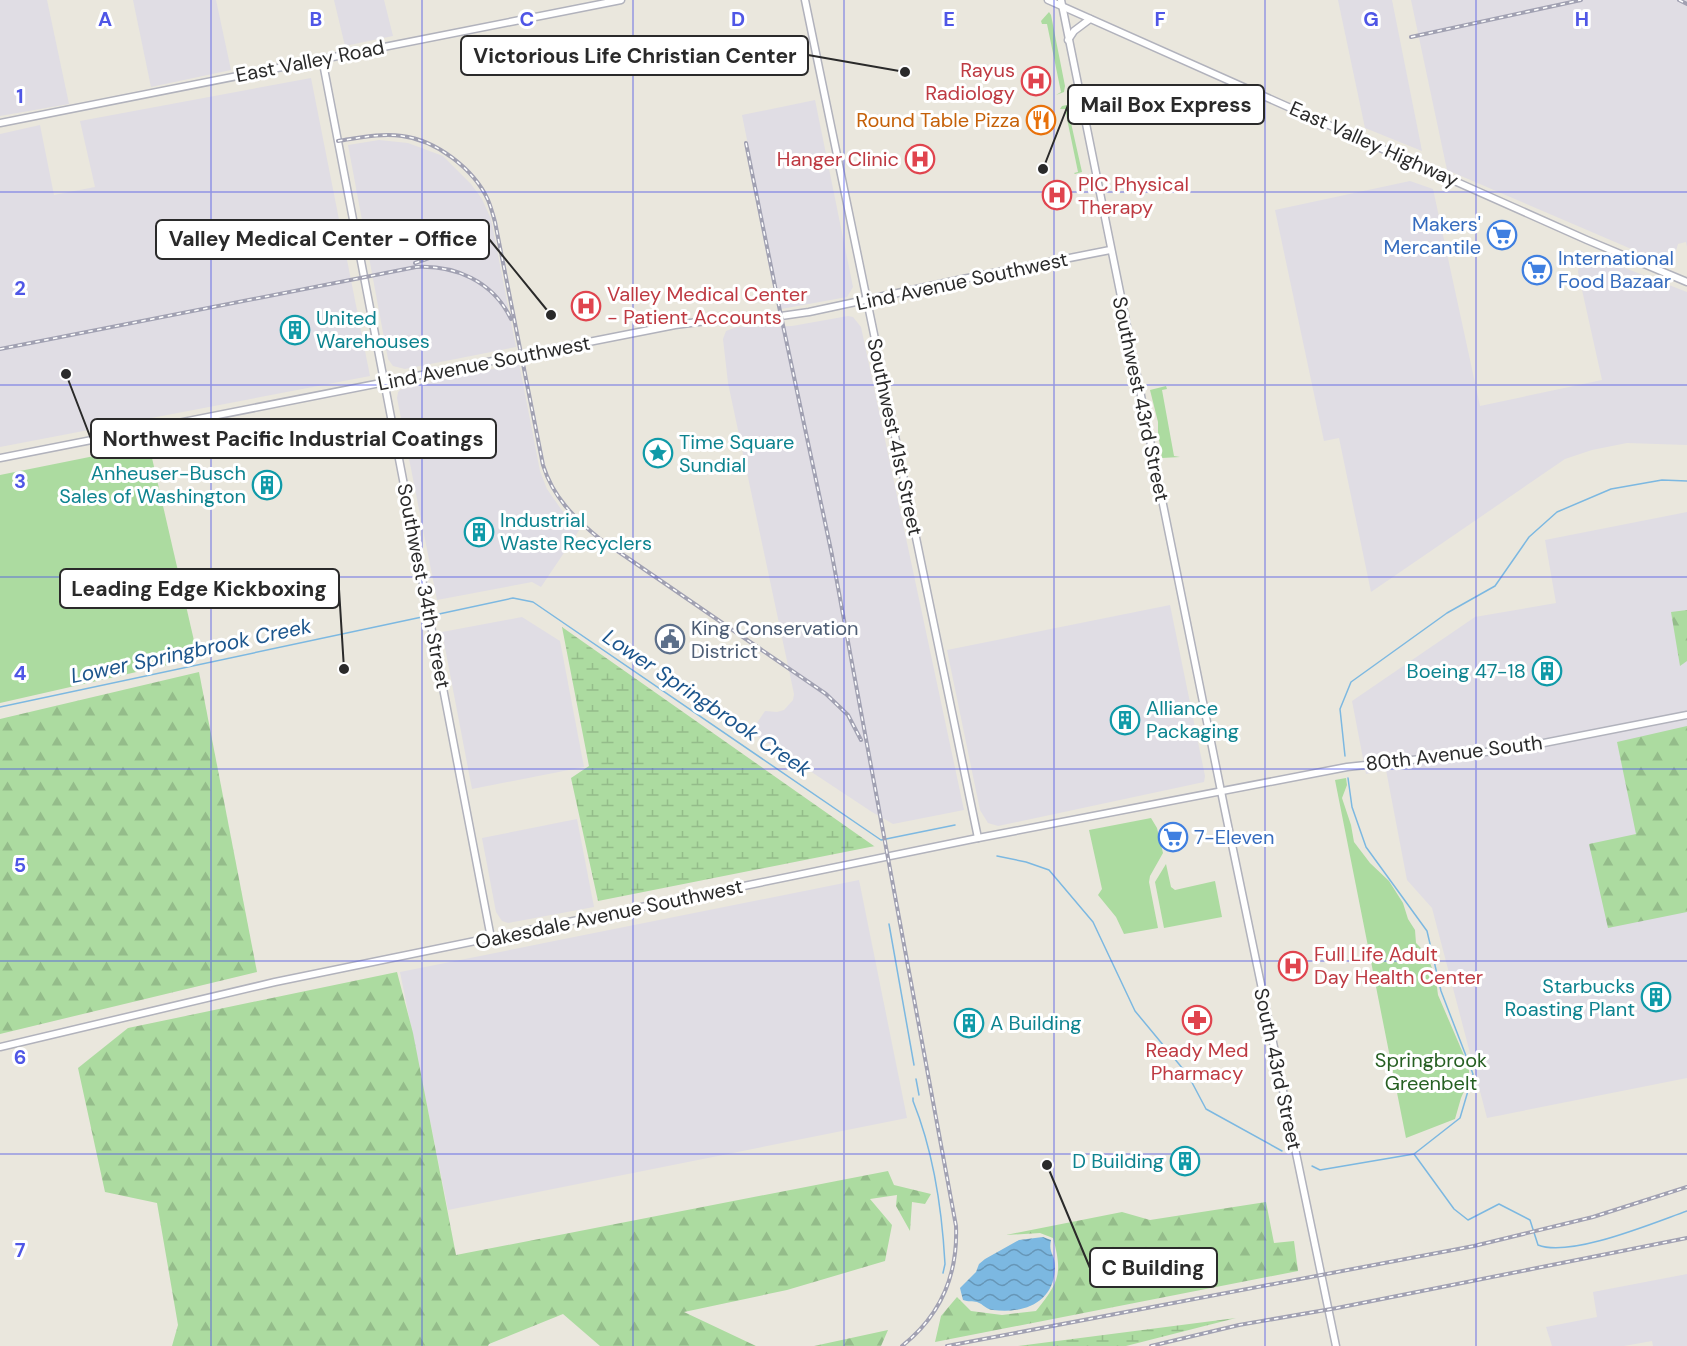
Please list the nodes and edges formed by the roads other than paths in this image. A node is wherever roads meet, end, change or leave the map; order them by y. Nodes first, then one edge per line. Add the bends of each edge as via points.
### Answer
1 (621, 0) edge
2 (805, 0) edge
3 (1048, 0) edge
4 (1060, 2) edge
5 (1090, 19) junction
6 (1068, 40) junction
7 (322, 58) junction
8 (0, 123) edge
9 (1110, 250) junction
10 (1687, 282) edge
11 (867, 301) junction
12 (384, 383) junction
13 (0, 458) edge
14 (1687, 716) edge
15 (1221, 792) junction
16 (978, 838) junction
17 (491, 938) junction
18 (0, 1047) edge
19 (1336, 1346) edge

1 - 7 main road, East Valley Road
2 - 11 main road, Southwest 41st Street
3 - 4 main road
4 - 5 main road, East Valley Highway
4 - 6 main road, Southwest 43rd Street
5 - 6 main road
5 - 10 main road, East Valley Highway
6 - 9 main road, Southwest 43rd Street
7 - 8 main road, East Valley Road
7 - 12 main road, Southwest 34th Street
9 - 11 main road, Lind Avenue Southwest
9 - 15 main road, Southwest 43rd Street
11 - 12 main road, Lind Avenue Southwest via 793,315 675,325
11 - 16 main road, Southwest 41st Street
12 - 13 main road, Lind Avenue Southwest
12 - 17 main road, Southwest 34th Street
14 - 15 main road, 80th Avenue South via 1513,749 1347,767
15 - 16 main road, Oakesdale Avenue Southwest
15 - 19 main road, South 43rd Street
16 - 17 main road, Oakesdale Avenue Southwest
17 - 18 main road, Oakesdale Avenue Southwest via 275,981

